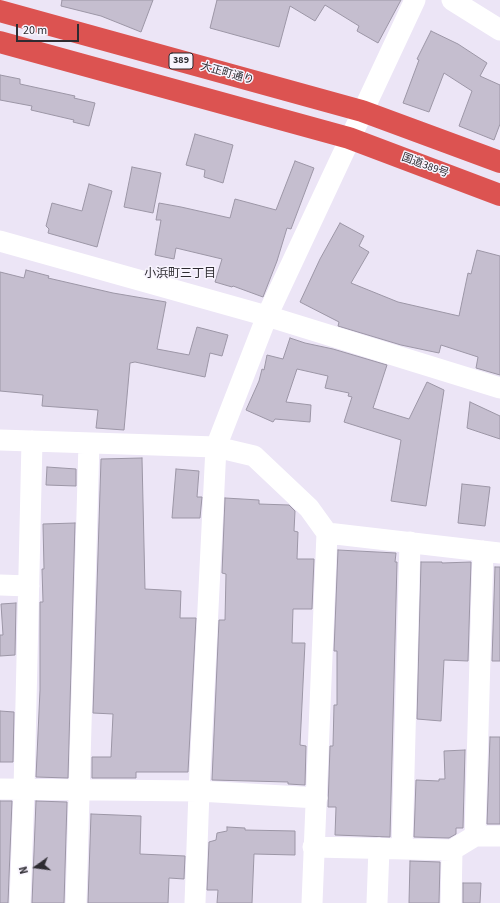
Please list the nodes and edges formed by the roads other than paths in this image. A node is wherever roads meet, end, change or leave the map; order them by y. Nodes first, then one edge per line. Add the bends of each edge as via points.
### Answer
1 (415, 0) edge
2 (452, 0) edge
3 (4, 7) edge
4 (500, 30) edge
5 (0, 42) edge
6 (362, 111) junction
7 (349, 138) junction
8 (500, 162) edge
9 (500, 195) edge
10 (0, 241) edge
11 (267, 316) junction
12 (500, 388) edge
13 (0, 440) edge
14 (32, 441) junction
15 (89, 443) junction
16 (216, 447) junction
17 (327, 533) junction
18 (410, 542) junction
19 (492, 552) edge
20 (0, 585) edge
21 (29, 586) junction
22 (0, 789) edge
23 (24, 790) junction
24 (79, 790) junction
25 (199, 791) junction
26 (317, 798) junction
27 (474, 836) junction
28 (500, 836) edge
29 (313, 847) junction
30 (378, 848) junction
31 (402, 849) junction
32 (452, 850) junction
33 (20, 903) edge
34 (76, 903) edge
35 (195, 903) edge
36 (312, 903) edge
37 (377, 903) edge
38 (451, 903) edge

1 - 6 street
2 - 4 street
3 - 6 highway, 大正町通り / 389
5 - 7 highway
6 - 7 street
6 - 8 highway, 389
7 - 9 highway, 国道389号
7 - 11 street
10 - 11 street
11 - 12 street
11 - 16 street
13 - 14 street
14 - 15 street
14 - 21 street
15 - 16 street
15 - 24 street
16 - 17 street via 254,456 309,508
16 - 25 street
17 - 18 street
17 - 26 street
18 - 19 street
18 - 31 street
19 - 27 street
20 - 21 street
21 - 23 street
22 - 23 street
23 - 24 street
23 - 33 street
24 - 25 street
24 - 34 street
25 - 26 street
25 - 35 street
26 - 29 street
27 - 28 street
27 - 32 street
29 - 30 street
29 - 36 street
30 - 31 street
30 - 37 street
31 - 32 street
32 - 38 street

